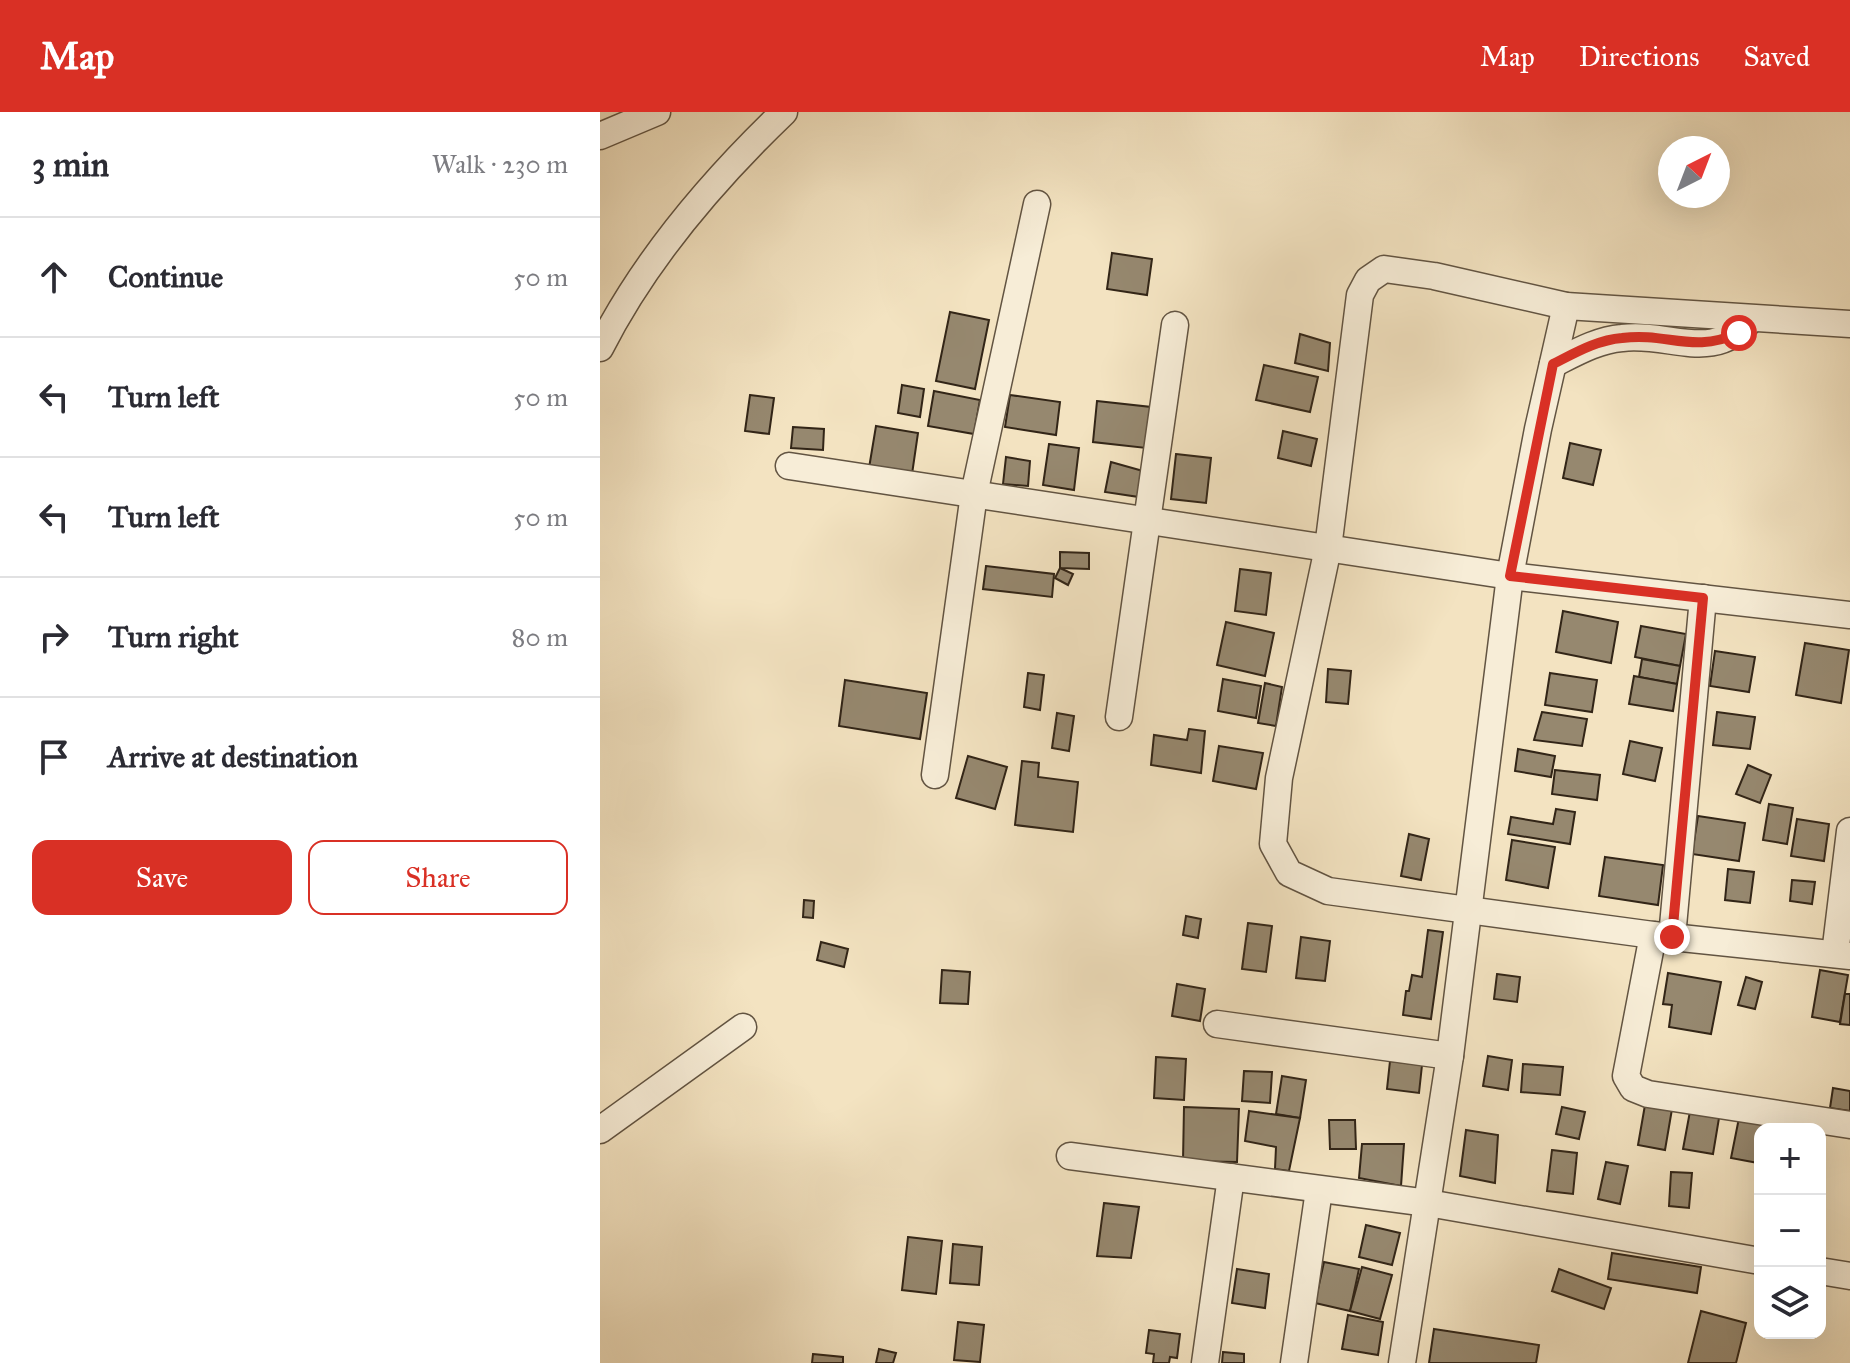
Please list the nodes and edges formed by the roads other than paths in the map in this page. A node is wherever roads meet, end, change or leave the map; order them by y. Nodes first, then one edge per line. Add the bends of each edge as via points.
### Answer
1 (657, 112) edge
2 (784, 112) edge
3 (600, 136) edge
4 (1037, 204) dead end
5 (1566, 306) junction
6 (1751, 319) junction
7 (1850, 324) edge
8 (1175, 325) dead end
9 (600, 348) edge
10 (1553, 364) junction
11 (789, 466) dead end
12 (974, 494) junction
13 (1149, 521) junction
14 (1328, 548) junction
15 (1510, 576) junction
16 (1703, 598) junction
17 (1850, 615) edge
18 (1119, 717) dead end
19 (935, 775) dead end
20 (1850, 831) edge
21 (1469, 908) junction
22 (1662, 936) junction
23 (1842, 955) edge
24 (1217, 1024) dead end
25 (743, 1027) dead end
26 (1450, 1056) junction
27 (1850, 1125) edge
28 (600, 1130) edge
29 (1070, 1156) dead end
30 (1231, 1177) junction
31 (1319, 1190) junction
32 (1428, 1203) junction
33 (1754, 1260) edge
34 (1826, 1272) edge
35 (1850, 1276) edge
36 (1205, 1363) edge
37 (1294, 1363) edge
38 (1402, 1363) edge

1 - 3 street
2 - 9 street via 741,154 656,256
4 - 12 street
5 - 6 street
5 - 10 street
5 - 14 street via 1384,269 1368,280 1360,295
6 - 7 street
6 - 10 street via 1739,333 1711,343 1621,338
8 - 13 street
10 - 15 street
11 - 12 street
12 - 13 street
12 - 19 street
13 - 14 street
13 - 18 street
14 - 15 street
14 - 21 street via 1279,778 1273,844 1289,873 1328,891
15 - 16 street
15 - 21 street
16 - 17 street
16 - 22 street
20 - 23 street
21 - 22 street
21 - 26 street
22 - 23 street
22 - 27 street via 1626,1076 1633,1088
24 - 26 street
25 - 28 street
26 - 32 street
29 - 30 street
30 - 31 street
30 - 36 street
31 - 32 street
31 - 37 street
32 - 33 street
32 - 38 street
34 - 35 street

